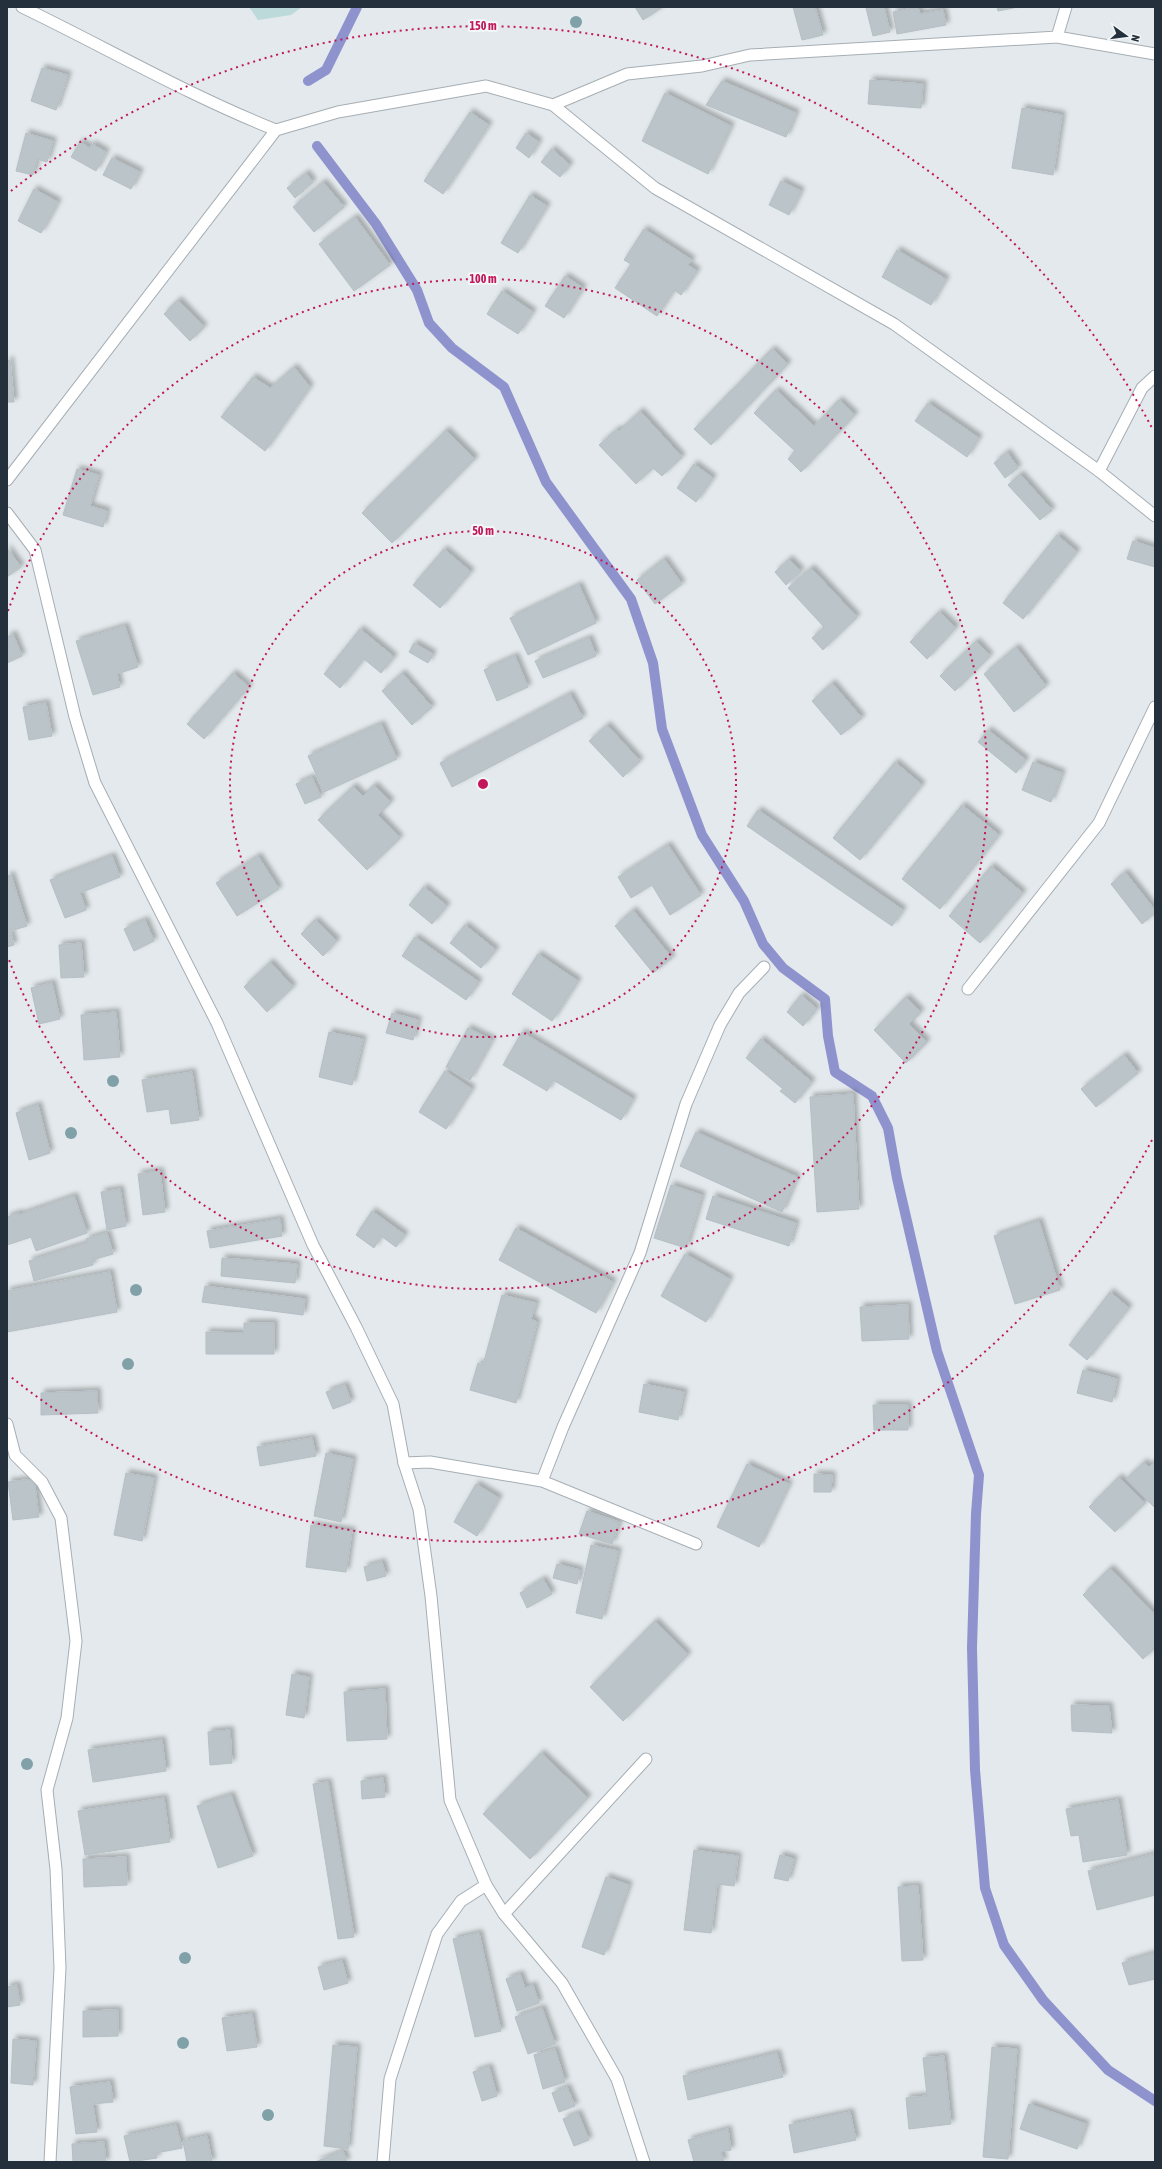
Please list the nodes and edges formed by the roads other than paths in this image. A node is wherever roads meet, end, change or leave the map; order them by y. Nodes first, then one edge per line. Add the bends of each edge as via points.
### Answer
1 (22, 7) edge
2 (1066, 7) edge
3 (1057, 37) junction
4 (1155, 54) edge
5 (553, 106) junction
6 (276, 130) junction
7 (1155, 376) edge
8 (1099, 471) junction
9 (7, 480) edge
10 (7, 513) edge
11 (1155, 516) edge
12 (1155, 707) edge
13 (764, 967) dead end
14 (968, 989) dead end
15 (7, 1424) edge
16 (404, 1463) junction
17 (542, 1481) junction
18 (696, 1544) dead end
19 (646, 1759) dead end
20 (486, 1885) junction
21 (504, 1914) junction
22 (50, 2162) edge
23 (383, 2162) edge
24 (644, 2162) edge

1 - 6 street via 187,92
2 - 3 street
3 - 4 street
3 - 5 street via 750,55 702,66 627,74
5 - 6 street via 486,86 338,112
5 - 8 street via 655,188 894,324
6 - 9 street
7 - 8 street via 1142,388
8 - 11 street
10 - 16 street via 35,550 75,717 95,783 217,1023 313,1245 393,1404
12 - 14 street via 1100,823
13 - 17 street via 739,993 720,1025 686,1104 640,1253 563,1427
15 - 22 street via 15,1455 42,1482 61,1518 76,1641 67,1718 47,1790 56,1868 60,1968
16 - 17 street via 430,1462
16 - 20 street via 419,1509 431,1596 450,1800
17 - 18 street
19 - 21 street
20 - 21 street
20 - 23 street via 461,1901 437,1934 390,2079
21 - 24 street via 562,1983 613,2072

